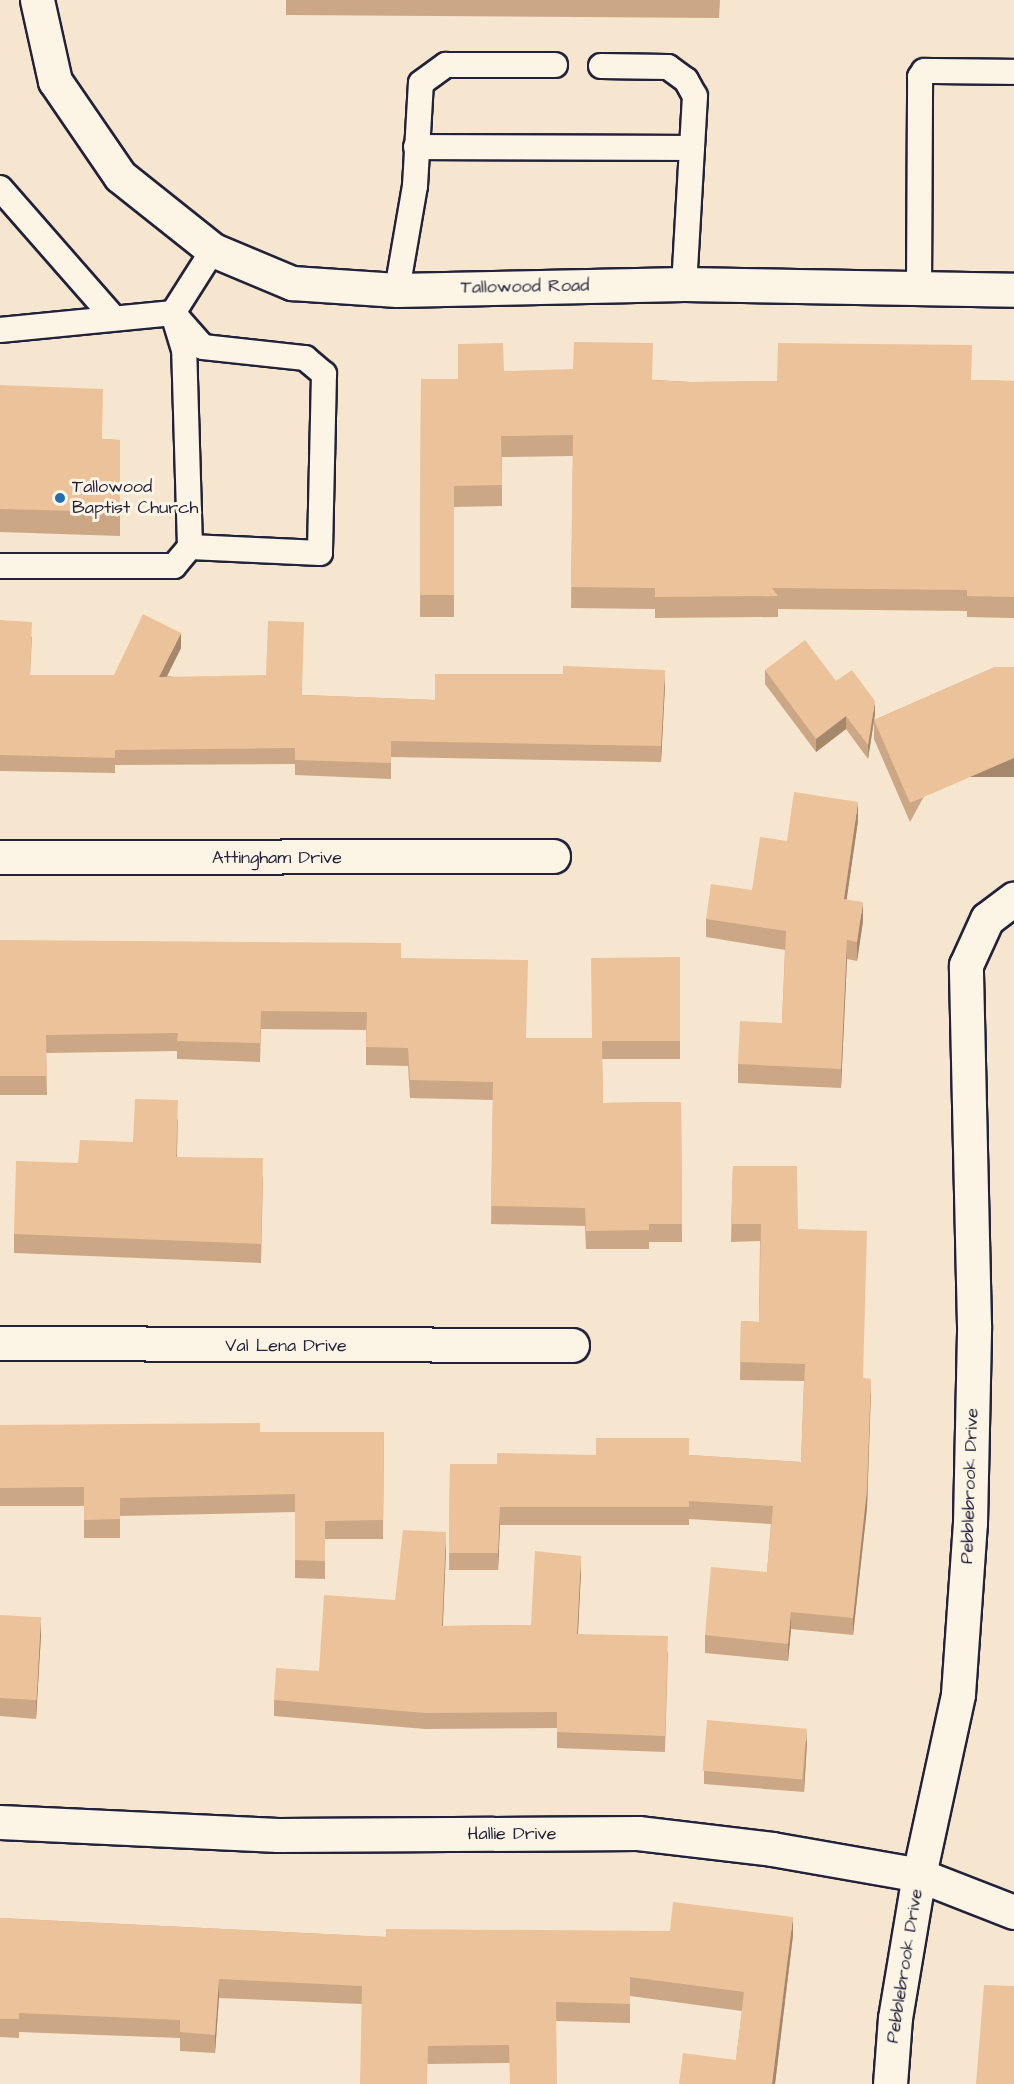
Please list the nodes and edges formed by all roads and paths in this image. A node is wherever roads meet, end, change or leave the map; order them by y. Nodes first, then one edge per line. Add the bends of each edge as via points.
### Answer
1 (37, 0) edge
2 (555, 66) dead end
3 (601, 66) dead end
4 (1014, 72) edge
5 (416, 147) junction
6 (692, 148) junction
7 (0, 188) edge
8 (213, 250) junction
9 (684, 284) junction
10 (397, 290) junction
11 (919, 290) junction
12 (1014, 290) edge
13 (173, 313) junction
14 (114, 318) junction
15 (0, 330) edge
16 (190, 547) junction
17 (0, 566) edge
18 (553, 855) dead end
19 (0, 857) edge
20 (1014, 899) edge
21 (0, 1343) edge
22 (572, 1346) dead end
23 (0, 1822) edge
24 (919, 1875) junction
25 (1014, 1912) edge
26 (890, 2084) edge

1 - 8 street, Tallowood Road via 55,81 120,176
2 - 5 lane via 446,65 431,71 421,83
3 - 6 lane via 668,67 678,72 695,96
4 - 11 lane via 924,71 920,77
5 - 6 lane
5 - 10 lane via 415,186
6 - 9 lane
7 - 14 lane
8 - 10 street, Tallowood Road via 291,283
8 - 13 lane
9 - 10 street, Tallowood Road
9 - 11 street, Tallowood Road
11 - 12 street, Tallowood Road
13 - 14 lane
13 - 16 lane via 184,350
13 - 16 lane via 204,347 305,358 324,374 320,553
14 - 15 lane
16 - 17 lane via 174,566
18 - 19 street, Attingham Drive
20 - 24 street, Pebblebrook Drive via 987,919 966,965 974,1324 970,1523 958,1694
21 - 22 street, Val Lena Drive
23 - 24 street, Hallie Drive via 267,1835 638,1833 772,1849
24 - 25 street, Hallie Drive
24 - 26 street, Pebblebrook Drive via 895,2018

